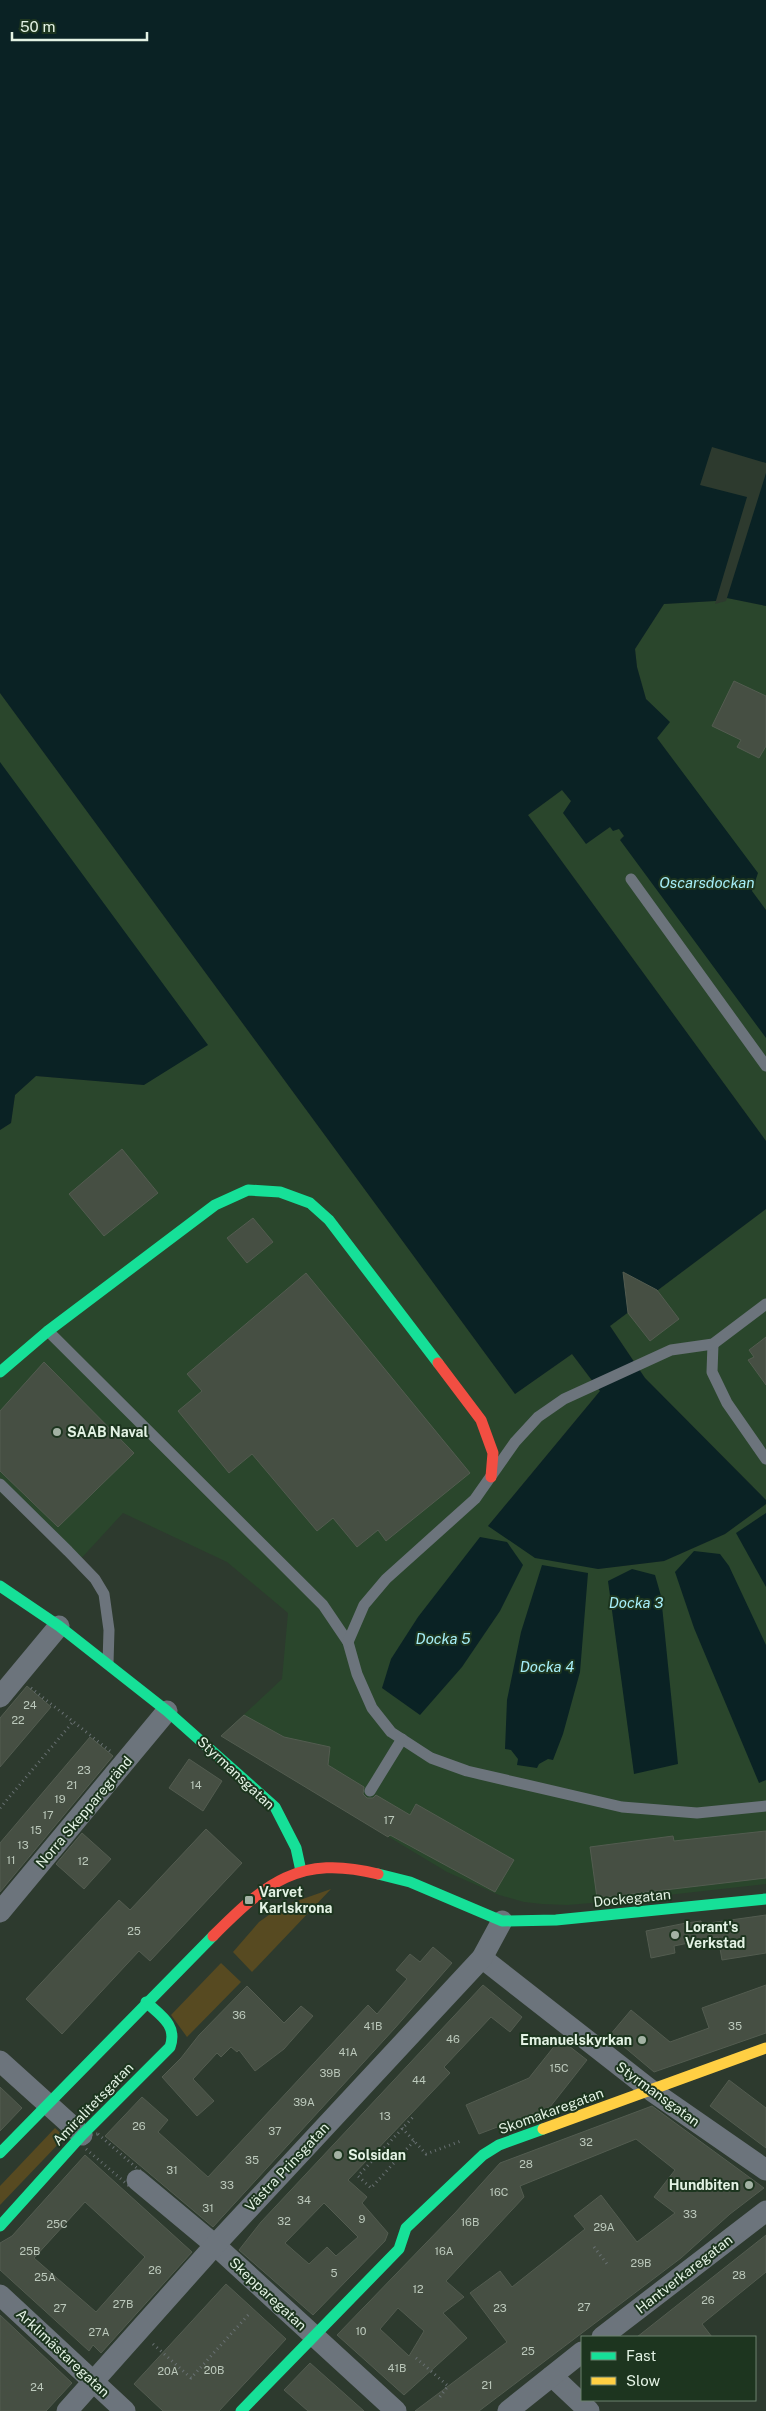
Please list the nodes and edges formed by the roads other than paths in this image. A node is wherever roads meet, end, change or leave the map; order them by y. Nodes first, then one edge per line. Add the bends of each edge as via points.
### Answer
1 (631, 879) dead end
2 (766, 1066) edge
3 (766, 1304) edge
4 (48, 1331) junction
5 (713, 1344) junction
6 (0, 1372) edge
7 (766, 1458) edge
8 (491, 1477) junction
9 (0, 1484) edge
10 (0, 1586) edge
11 (59, 1626) junction
12 (348, 1642) junction
13 (108, 1665) junction
14 (0, 1696) edge
15 (167, 1711) junction
16 (402, 1739) junction
17 (370, 1791) dead end
18 (766, 1806) edge
19 (301, 1871) junction
20 (766, 1899) edge
21 (0, 1912) edge
22 (502, 1921) junction
23 (482, 1958) junction
24 (146, 2002) junction
25 (766, 2048) edge
26 (0, 2061) edge
27 (652, 2091) junction
28 (48, 2103) junction
29 (82, 2135) junction
30 (0, 2153) edge
31 (766, 2170) edge
32 (137, 2180) road end
33 (766, 2211) edge
34 (0, 2226) edge
35 (215, 2245) junction
36 (0, 2295) edge
37 (313, 2335) junction
38 (603, 2336) edge
39 (581, 2353) edge
40 (552, 2376) junction
41 (95, 2382) junction
42 (67, 2411) edge
43 (126, 2411) edge
44 (242, 2411) edge
45 (396, 2411) edge
46 (508, 2411) edge
47 (589, 2411) edge

1 - 2 lane
3 - 5 lane
4 - 6 street
4 - 8 street via 215,1205 248,1190 280,1192 310,1203 329,1220 481,1420 493,1453
4 - 12 lane via 323,1605
5 - 7 lane via 712,1372 727,1403
5 - 8 lane via 671,1350 564,1399 538,1417 515,1442
8 - 12 lane via 475,1499 386,1579 364,1605
9 - 13 lane via 95,1579 104,1594 109,1630
10 - 11 street, Styrmansgatan
11 - 13 street, Styrmansgatan
11 - 14 street
12 - 16 lane via 372,1708 391,1732
13 - 15 street, Styrmansgatan
15 - 19 street, Styrmansgatan via 275,1807 296,1848
15 - 21 street, Norra Skepparegränd
16 - 17 lane
16 - 18 lane via 430,1758 467,1771 622,1807 698,1813
19 - 22 street via 337,1867 363,1870 410,1882
19 - 24 street via 275,1882 248,1900
20 - 22 street, Dockegatan via 556,1920
22 - 23 street, Västra Prinsgatan
23 - 27 street, Styrmansgatan
23 - 35 street, Västra Prinsgatan
24 - 28 street
24 - 29 street, Amiralitetsgatan via 172,2027 175,2038 170,2047
25 - 27 street, Skomakaregatan
26 - 28 street
27 - 31 street, Styrmansgatan
27 - 37 street, Skomakaregatan via 499,2144 406,2228 398,2249
28 - 29 street
28 - 30 street
29 - 34 street, Amiralitetsgatan
32 - 35 street, Skepparegatan
33 - 38 street, Hantverkaregatan
35 - 37 street, Skepparegatan
35 - 41 street, Västra Prinsgatan
36 - 41 street, Arklimästaregatan
37 - 44 street, Skomakaregatan
37 - 45 street, Skepparegatan
39 - 40 street
40 - 46 street
40 - 47 street
41 - 42 street, Västra Prinsgatan
41 - 43 street, Arklimästaregatan

